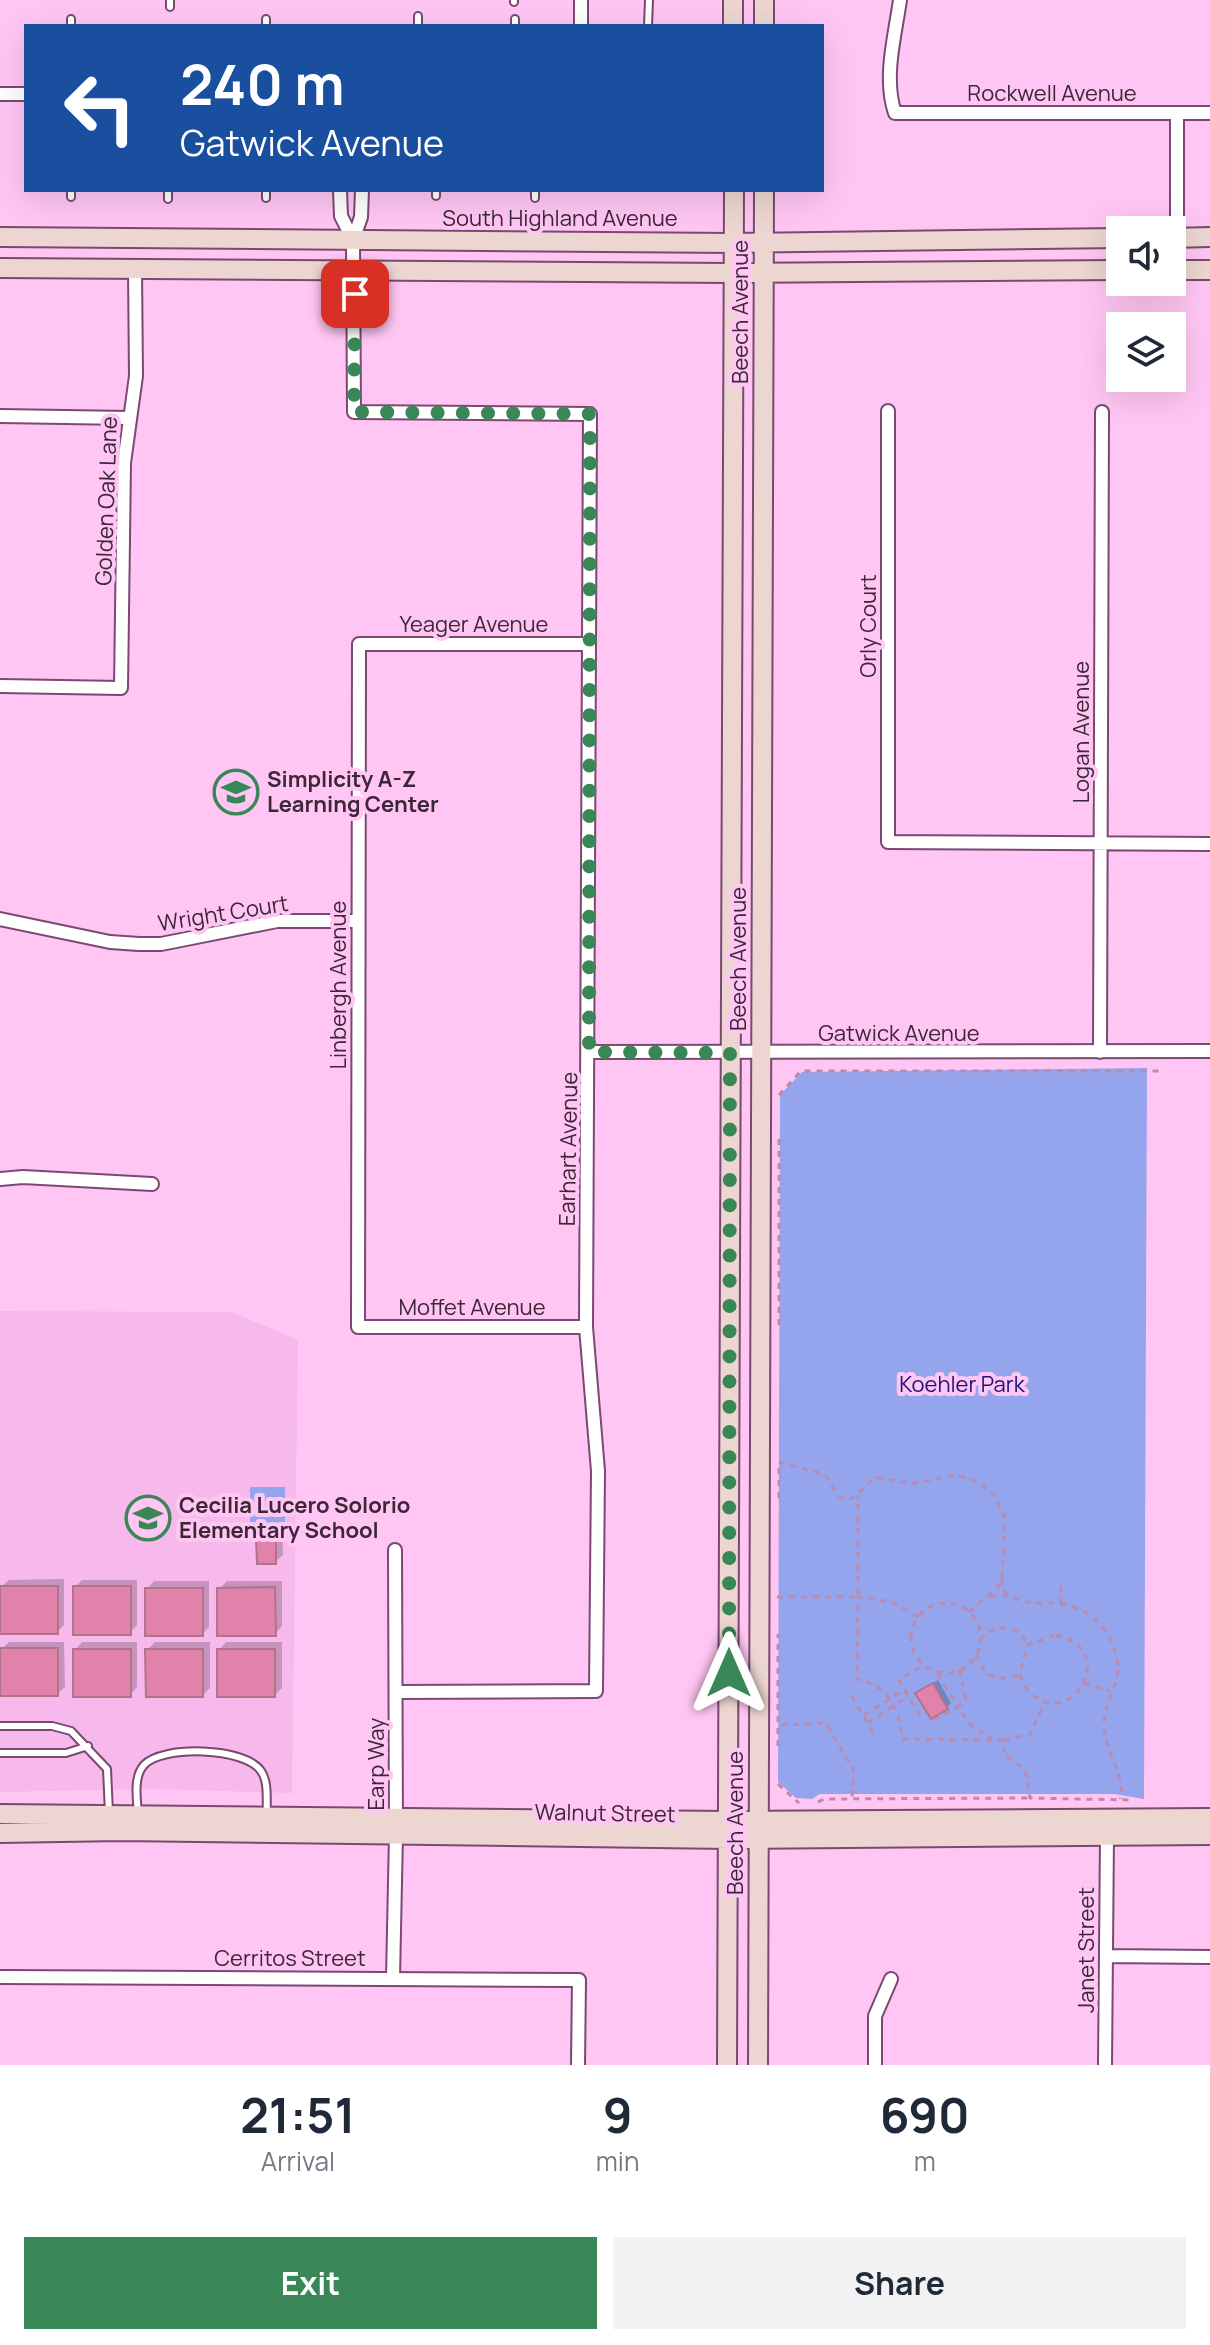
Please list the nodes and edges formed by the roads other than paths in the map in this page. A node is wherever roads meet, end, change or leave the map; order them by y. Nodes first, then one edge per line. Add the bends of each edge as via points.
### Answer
1 (581, 0) edge
2 (649, 0) edge
3 (733, 0) edge
4 (764, 0) edge
5 (900, 0) edge
6 (418, 16) dead end
7 (418, 24) edge
8 (581, 24) edge
9 (648, 24) edge
10 (733, 24) edge
11 (764, 24) edge
12 (0, 94) edge
13 (24, 94) edge
14 (1177, 113) junction
15 (1210, 113) edge
16 (168, 192) edge
17 (266, 192) edge
18 (340, 192) edge
19 (362, 192) edge
20 (734, 192) edge
21 (764, 192) edge
22 (266, 198) dead end
23 (168, 199) dead end
24 (1175, 216) edge
25 (0, 237) edge
26 (1210, 237) edge
27 (1106, 238) edge
28 (1186, 238) edge
29 (353, 240) junction
30 (763, 242) junction
31 (733, 243) junction
32 (0, 268) edge
33 (135, 269) junction
34 (1106, 270) edge
35 (1186, 270) edge
36 (1210, 270) edge
37 (355, 271) junction
38 (764, 272) junction
39 (732, 273) junction
40 (888, 411) dead end
41 (1102, 412) dead end
42 (0, 416) edge
43 (128, 418) junction
44 (359, 644) joint
45 (589, 644) junction
46 (0, 686) edge
47 (1101, 844) junction
48 (1210, 844) edge
49 (0, 919) edge
50 (358, 921) junction
51 (1210, 1051) edge
52 (589, 1052) junction
53 (1100, 1052) junction
54 (730, 1053) junction
55 (761, 1053) junction
56 (0, 1179) edge
57 (152, 1184) dead end
58 (358, 1327) joint
59 (586, 1327) junction
60 (395, 1550) dead end
61 (396, 1692) junction
62 (0, 1726) edge
63 (88, 1746) junction
64 (0, 1753) edge
65 (0, 1814) edge
66 (267, 1817) junction
67 (1210, 1818) edge
68 (122, 1820) junction
69 (759, 1820) junction
70 (396, 1826) junction
71 (729, 1830) junction
72 (0, 1833) edge
73 (1107, 1835) junction
74 (1210, 1835) edge
75 (759, 1839) junction
76 (1106, 1956) junction
77 (1210, 1957) edge
78 (0, 1977) edge
79 (393, 1978) junction
80 (891, 1979) dead end
81 (578, 2065) edge
82 (727, 2065) edge
83 (758, 2065) edge
84 (875, 2065) edge
85 (1105, 2065) edge

1 - 8 street
2 - 9 lane
3 - 10 street
4 - 11 street
5 - 14 street, Rockwell Avenue via 890,77 895,113
6 - 7 lane
12 - 13 street
14 - 15 street, Rockwell Avenue
14 - 24 street
16 - 23 lane
17 - 22 lane
18 - 29 street via 341,216
19 - 29 street
20 - 31 street, Beech Avenue
21 - 30 street, Beech Avenue
25 - 29 street, South Highland Avenue
26 - 28 street
27 - 30 street, South Highland Avenue
29 - 31 street, South Highland Avenue
29 - 37 street
30 - 31 street, South Highland Avenue
30 - 38 street, Beech Avenue
31 - 39 street, Beech Avenue
32 - 33 street
33 - 37 street
33 - 43 street, Golden Oak Lane via 136,376
34 - 38 street
35 - 36 street
37 - 39 street
37 - 45 street, Earhart Avenue via 354,412 590,414
38 - 39 street
38 - 55 street, Beech Avenue
39 - 54 street, Beech Avenue
40 - 47 street, Orly Court via 888,842
41 - 47 street, Logan Avenue
42 - 43 street
43 - 46 street, Golden Oak Lane via 121,688
44 - 45 street, Yeager Avenue
44 - 50 street, Linbergh Avenue
45 - 52 street, Earhart Avenue
47 - 48 street
47 - 53 street, Logan Avenue
49 - 50 street, Wright Court via 139,944 277,921
50 - 58 street, Linbergh Avenue
51 - 53 street, Gatwick Avenue
52 - 54 street, Gatwick Avenue
52 - 59 street, Earhart Avenue
53 - 55 street, Gatwick Avenue
54 - 55 street, Gatwick Avenue
54 - 71 street, Beech Avenue
55 - 69 street, Beech Avenue
56 - 57 street
58 - 59 street, Moffet Avenue
59 - 61 street, Earhart Avenue via 598,1471 596,1691
60 - 61 street, Earp Way
61 - 70 street, Earp Way
62 - 63 lane via 52,1726 71,1731
63 - 64 lane via 66,1753
63 - 68 lane via 107,1769
65 - 68 street, Walnut Street
66 - 68 street, Walnut Street
66 - 68 lane via 262,1772 249,1759 231,1753 162,1753 143,1766
66 - 70 street, Walnut Street
67 - 69 street, Walnut Street
68 - 70 street, Walnut Street
68 - 72 street, Walnut Street
69 - 71 street, Walnut Street
69 - 75 street, Beech Avenue
70 - 71 street, Walnut Street
70 - 79 street, Earp Way
71 - 75 street, Walnut Street
71 - 82 street, Beech Avenue
73 - 74 street, Walnut Street
73 - 75 street, Walnut Street
73 - 76 street, Janet Street
75 - 83 street, Beech Avenue
76 - 77 street
76 - 85 street, Janet Street
78 - 79 street, Cerritos Street
79 - 81 street, Cerritos Street via 579,1980
80 - 84 street via 875,2016

